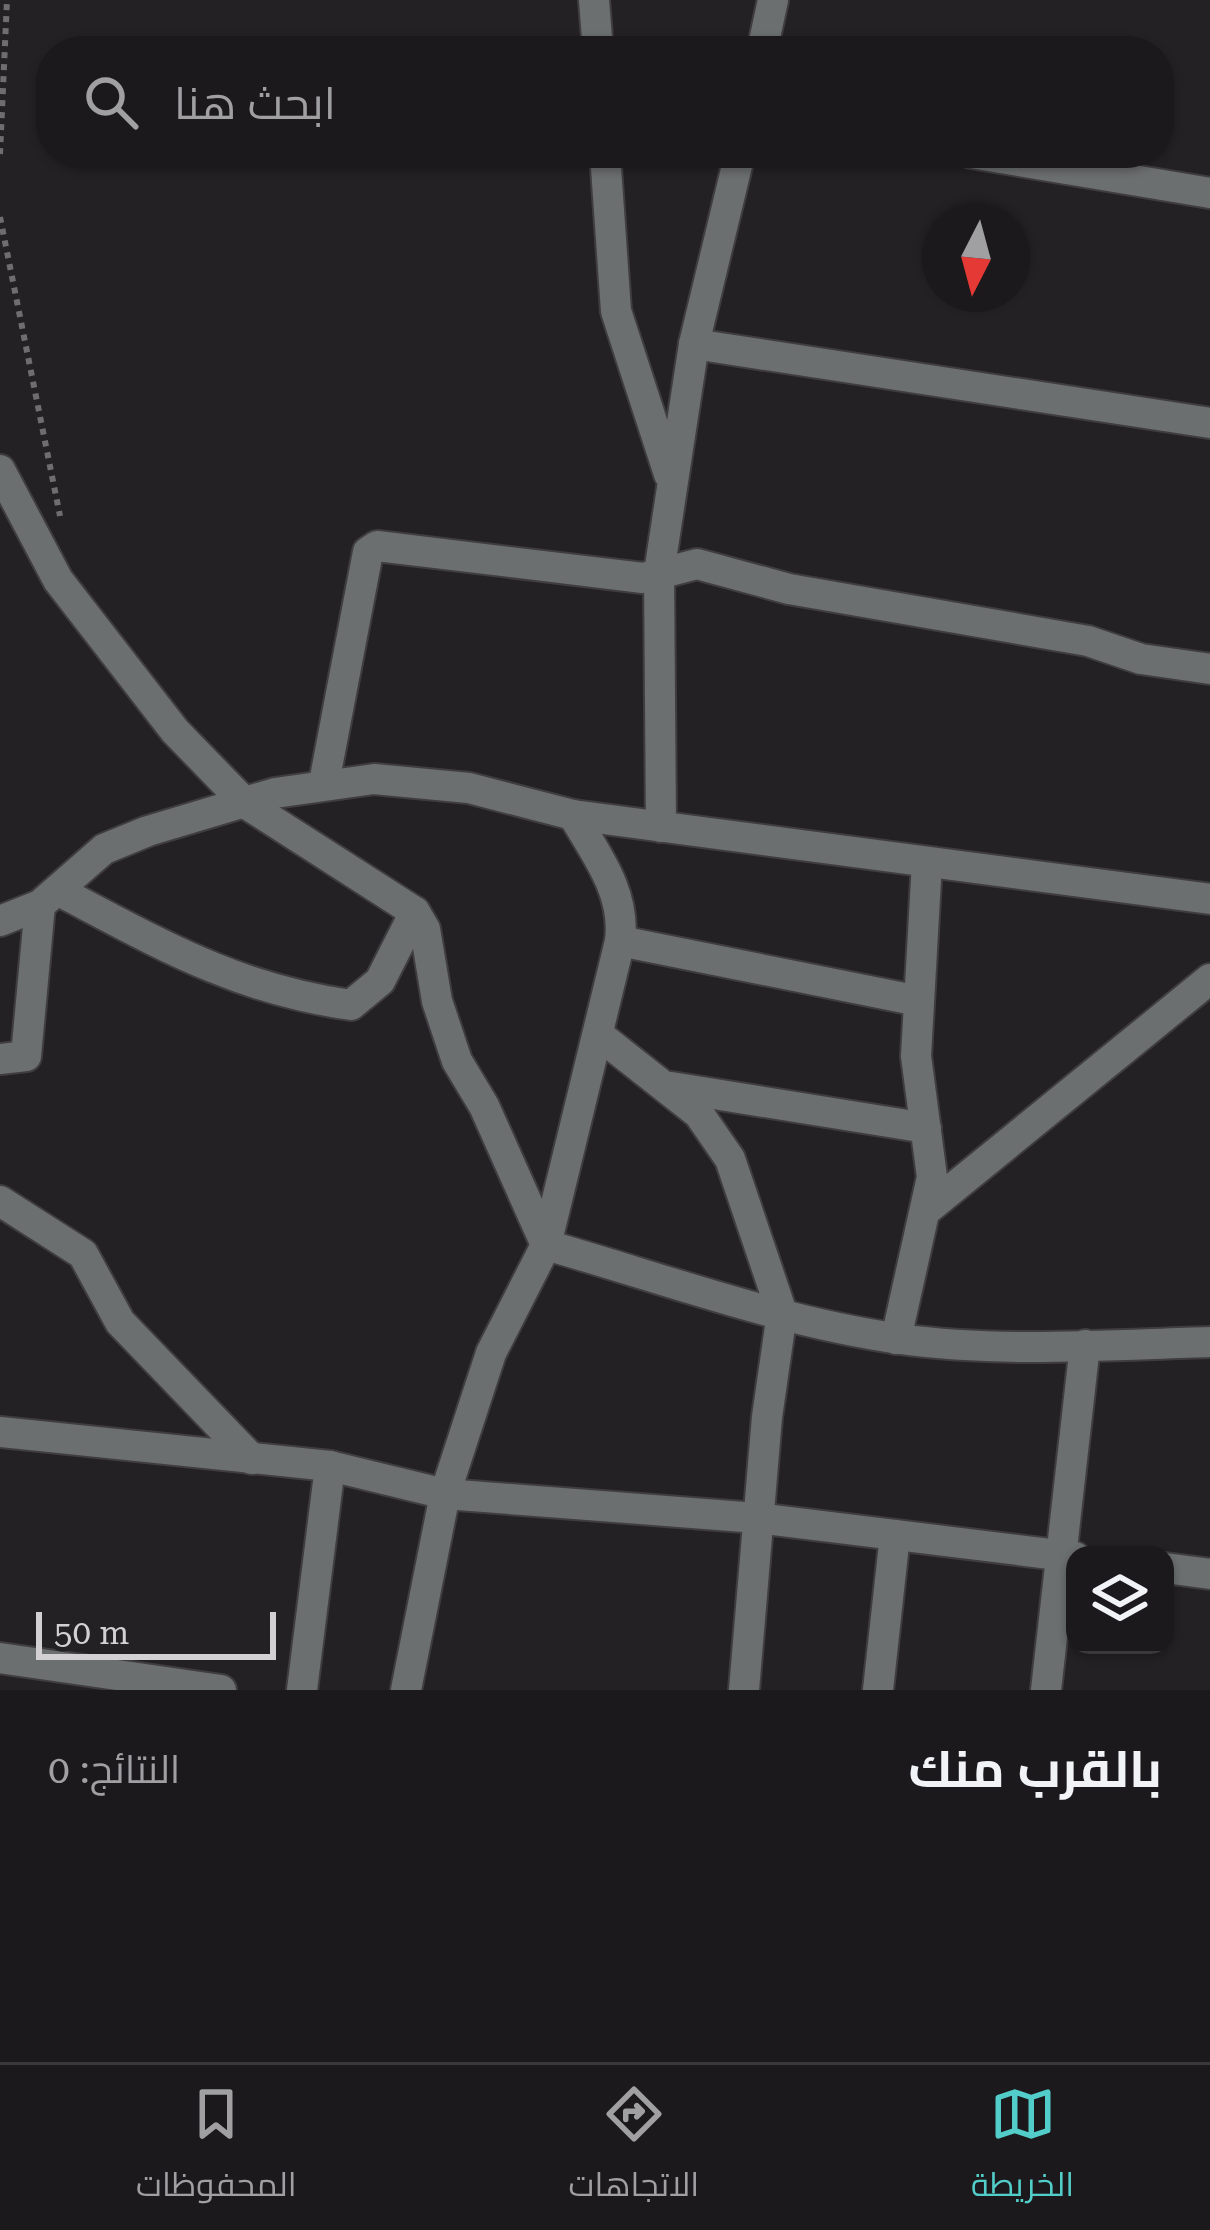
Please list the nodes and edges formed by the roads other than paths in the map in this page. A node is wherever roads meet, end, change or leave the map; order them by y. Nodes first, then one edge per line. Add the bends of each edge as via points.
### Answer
1 (594, 0) edge
2 (773, 0) edge
3 (597, 36) edge
4 (766, 36) edge
5 (606, 168) edge
6 (736, 168) edge
7 (1061, 168) edge
8 (1210, 193) edge
9 (694, 344) junction
10 (1210, 423) edge
11 (0, 470) edge
12 (673, 484) junction
13 (659, 572) junction
14 (1210, 669) edge
15 (324, 783) junction
16 (245, 803) junction
17 (573, 815) junction
18 (661, 827) junction
19 (927, 862) junction
20 (50, 898) junction
21 (1210, 899) edge
22 (415, 912) junction
23 (0, 921) edge
24 (620, 941) junction
25 (1210, 979) edge
26 (919, 1000) junction
27 (600, 1036) junction
28 (0, 1059) edge
29 (666, 1087) junction
30 (926, 1128) junction
31 (0, 1201) edge
32 (925, 1211) junction
33 (546, 1245) junction
34 (782, 1313) junction
35 (896, 1339) junction
36 (1210, 1342) edge
37 (1085, 1345) junction
38 (0, 1432) edge
39 (251, 1459) junction
40 (330, 1466) junction
41 (446, 1494) junction
42 (758, 1518) junction
43 (895, 1535) junction
44 (1068, 1546) edge
45 (1066, 1556) edge
46 (1066, 1562) edge
47 (1174, 1569) edge
48 (1210, 1574) edge
49 (12, 1670) edge
50 (221, 1690) edge
51 (302, 1690) edge
52 (406, 1690) edge
53 (744, 1690) edge
54 (878, 1690) edge
55 (1046, 1690) edge

1 - 3 street
2 - 4 street
5 - 12 street via 616,311
6 - 9 street
7 - 8 street
9 - 10 street
9 - 12 street
11 - 16 street via 58,580 175,731
12 - 13 street
13 - 14 street via 697,564 789,590
13 - 15 street via 643,578 377,546 368,552
13 - 18 street
15 - 16 street
15 - 17 street via 431,781
16 - 20 street via 104,849
16 - 22 street
17 - 18 street
17 - 24 street via 624,914
18 - 19 street
19 - 21 street
19 - 26 street
20 - 22 street via 218,974 351,1005 380,981
20 - 23 street
20 - 28 street via 26,1056
22 - 33 street via 457,1061
24 - 26 street
24 - 27 street
25 - 32 street
26 - 30 street via 916,1057
27 - 29 street
27 - 33 street
29 - 30 street
29 - 34 street via 699,1114 730,1159
30 - 32 street via 932,1157
31 - 39 street via 83,1254 120,1322
32 - 35 street
33 - 34 street
33 - 41 street via 491,1353
34 - 35 street
34 - 42 street
35 - 37 street via 985,1348
36 - 37 street
37 - 44 street
38 - 39 street
39 - 40 street
40 - 41 street
40 - 51 street
41 - 42 street
41 - 52 street
42 - 43 street
42 - 53 street
43 - 45 street
43 - 54 street
46 - 55 street
47 - 48 street
49 - 50 street

